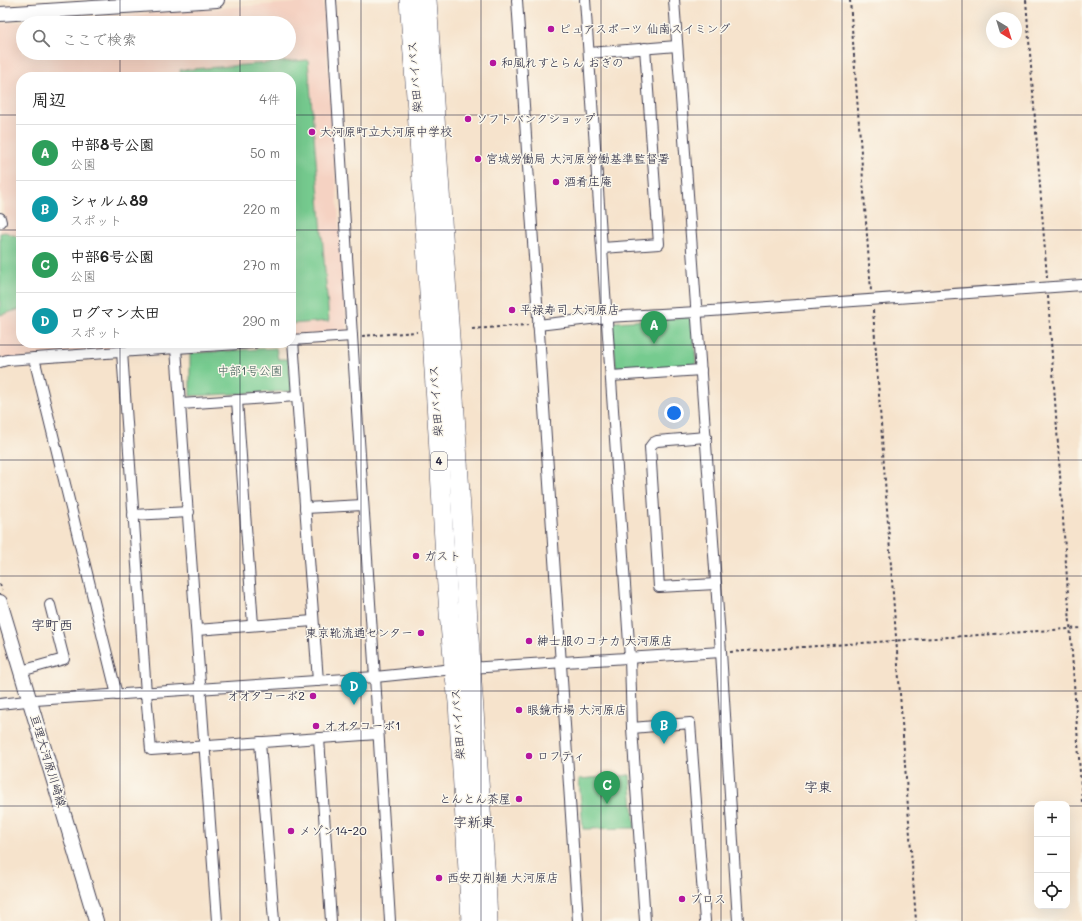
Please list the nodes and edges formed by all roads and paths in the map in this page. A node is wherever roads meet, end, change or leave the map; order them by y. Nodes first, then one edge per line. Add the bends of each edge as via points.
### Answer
1 (216, 0) edge
2 (331, 0) edge
3 (409, 0) edge
4 (427, 0) edge
5 (517, 0) edge
6 (585, 0) edge
7 (674, 0) edge
8 (850, 0) edge
9 (1026, 0) edge
10 (163, 2) edge
11 (0, 14) edge
12 (677, 46) junction
13 (645, 48) junction
14 (588, 53) junction
15 (0, 218) edge
16 (0, 222) edge
17 (602, 248) junction
18 (1082, 285) edge
19 (1047, 287) junction
20 (872, 300) junction
21 (697, 312) junction
22 (607, 317) junction
23 (538, 325) junction
24 (472, 329) dead end
25 (420, 332) dead end
26 (352, 336) junction
27 (296, 340) edge
28 (176, 348) joint
29 (293, 348) edge
30 (122, 352) junction
31 (34, 358) junction
32 (0, 362) edge
33 (701, 370) junction
34 (611, 376) junction
35 (297, 396) junction
36 (237, 400) junction
37 (181, 404) junction
38 (706, 437) junction
39 (363, 505) junction
40 (305, 508) junction
41 (188, 512) junction
42 (133, 515) junction
43 (716, 584) junction
44 (0, 602) edge
45 (50, 605) dead end
46 (313, 621) junction
47 (253, 625) junction
48 (1082, 628) edge
49 (1070, 629) junction
50 (197, 630) junction
51 (895, 641) junction
52 (721, 652) junction
53 (630, 658) junction
54 (561, 662) junction
55 (462, 668) junction
56 (21, 671) junction
57 (376, 677) junction
58 (318, 681) junction
59 (201, 689) junction
60 (146, 692) junction
61 (117, 695) junction
62 (30, 701) junction
63 (0, 704) edge
64 (632, 728) junction
65 (378, 734) junction
66 (319, 738) junction
67 (260, 742) junction
68 (205, 746) junction
69 (1082, 802) edge
70 (96, 921) edge
71 (217, 921) edge
72 (274, 921) edge
73 (332, 921) edge
74 (390, 921) edge
75 (471, 921) edge
76 (488, 921) edge
77 (578, 921) edge
78 (645, 921) edge
79 (705, 921) edge
80 (738, 921) edge
81 (916, 921) edge

1 - 10 street
2 - 26 street
3 - 55 highway, 柴田バイパス / 4 via 446,560
4 - 55 highway, 柴田バイパス / 4 via 454,398
5 - 23 street
6 - 14 street
7 - 12 street
8 - 20 path
9 - 19 path
10 - 11 street
12 - 13 street
12 - 21 street
13 - 14 street
13 - 17 street via 659,244
14 - 17 street
15 - 16 street
17 - 22 street
18 - 19 street
19 - 20 street
19 - 49 path
20 - 21 street
20 - 51 path
21 - 22 street
21 - 33 street
22 - 23 street
22 - 34 street
23 - 24 path
23 - 54 street
25 - 26 path
26 - 27 street
26 - 39 street
28 - 30 street
28 - 37 street
29 - 35 street
30 - 31 street
30 - 42 street
31 - 32 street
31 - 61 street
33 - 34 street
33 - 38 street
34 - 53 street
35 - 36 street
35 - 40 street
36 - 37 street
36 - 47 street
37 - 41 street
38 - 43 street
38 - 43 street via 657,441 650,447 659,587
39 - 40 street
39 - 57 street
40 - 46 street
41 - 42 street
41 - 50 street
42 - 60 street
43 - 52 street
44 - 56 street, 亘理大河原川崎線
45 - 56 street via 64,659
46 - 47 street
46 - 58 street
47 - 50 street
48 - 49 path
49 - 51 path
49 - 69 path
50 - 59 street
51 - 52 path
51 - 81 path
52 - 53 street
52 - 80 street
53 - 54 street
53 - 64 street
54 - 55 street
54 - 77 street
55 - 57 street
55 - 75 highway, 柴田バイパス / 4 via 458,702
55 - 76 highway, 柴田バイパス / 4 via 486,880
56 - 62 street, 亘理大河原川崎線
57 - 58 street
57 - 65 street
58 - 59 street
59 - 60 street
59 - 68 street
60 - 61 street
60 - 68 street via 151,750
61 - 62 street
62 - 63 street
62 - 70 street, 亘理大河原川崎線
64 - 78 street
64 - 79 street via 690,723
65 - 66 street
65 - 74 street
66 - 67 street
66 - 73 street
67 - 68 street
67 - 72 street
68 - 71 street

